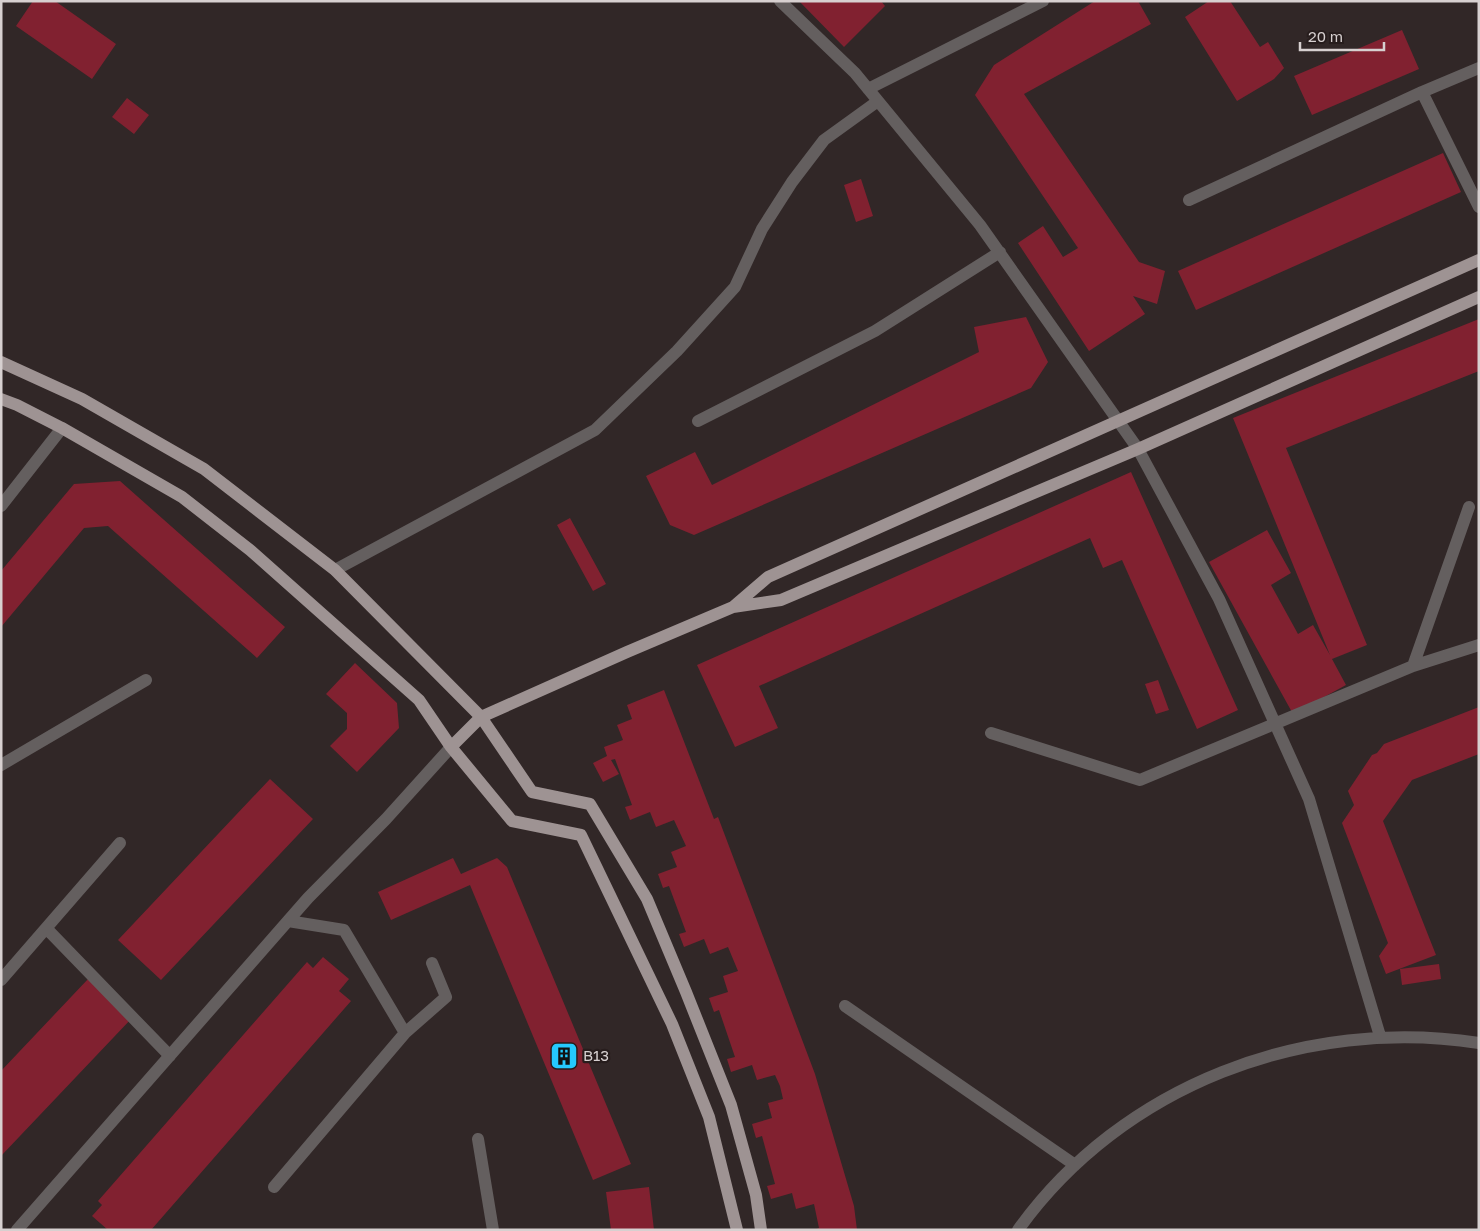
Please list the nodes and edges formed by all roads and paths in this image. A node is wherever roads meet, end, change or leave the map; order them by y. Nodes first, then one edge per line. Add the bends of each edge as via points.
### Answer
1 (780, 1) edge
2 (1043, 1) edge
3 (1479, 68) edge
4 (868, 89) junction
5 (1422, 92) junction
6 (878, 101) junction
7 (1189, 200) dead end
8 (1479, 207) edge
9 (1000, 252) junction
10 (1479, 260) edge
11 (1479, 297) edge
12 (1, 362) edge
13 (1, 399) edge
14 (698, 421) dead end
15 (1120, 422) junction
16 (62, 428) junction
17 (1138, 449) junction
18 (1, 506) edge
19 (1469, 507) dead end
20 (336, 570) junction
21 (733, 607) junction
22 (1479, 645) edge
23 (1413, 666) junction
24 (146, 680) dead end
25 (481, 718) junction
26 (1275, 724) junction
27 (992, 733) dead end
28 (451, 747) junction
29 (1, 764) edge
30 (120, 843) dead end
31 (288, 921) junction
32 (46, 928) junction
33 (432, 963) dead end
34 (1, 980) edge
35 (845, 1006) dead end
36 (405, 1033) junction
37 (1380, 1036) junction
38 (1479, 1043) edge
39 (170, 1056) junction
40 (478, 1139) dead end
41 (1075, 1165) junction
42 (274, 1187) dead end
43 (17, 1230) edge
44 (493, 1230) edge
45 (737, 1230) edge
46 (761, 1230) edge
47 (1018, 1230) edge

1 - 4 street via 856,73
2 - 4 street
3 - 5 street
4 - 6 street
5 - 7 street
5 - 8 street
6 - 9 street
6 - 20 street via 824,140 762,229 735,287 677,351 595,430
9 - 14 street via 875,331
9 - 15 street
10 - 15 main road
11 - 17 main road
12 - 20 main road via 91,404 204,468
13 - 16 main road
15 - 17 street
15 - 21 main road via 768,577
16 - 18 street
16 - 28 main road via 182,497 250,550 419,700
17 - 21 main road via 781,600
17 - 26 street via 1219,599
19 - 23 street
20 - 25 main road
21 - 25 main road
22 - 23 street
23 - 26 street
24 - 29 street
25 - 28 main road
25 - 46 main road via 532,792 590,804 647,899 731,1105 756,1195
26 - 27 street via 1140,780
26 - 37 street via 1309,799
28 - 31 street
28 - 45 main road via 512,821 581,835 672,1024 709,1117
30 - 32 street
31 - 36 street via 344,930
31 - 39 street
32 - 34 street
32 - 39 street
33 - 36 street via 446,997
35 - 41 street
36 - 42 street
37 - 38 street via 1444,1037
37 - 41 street via 1313,1044 1247,1061 1185,1087 1127,1122
39 - 43 street
40 - 44 street
41 - 47 street

